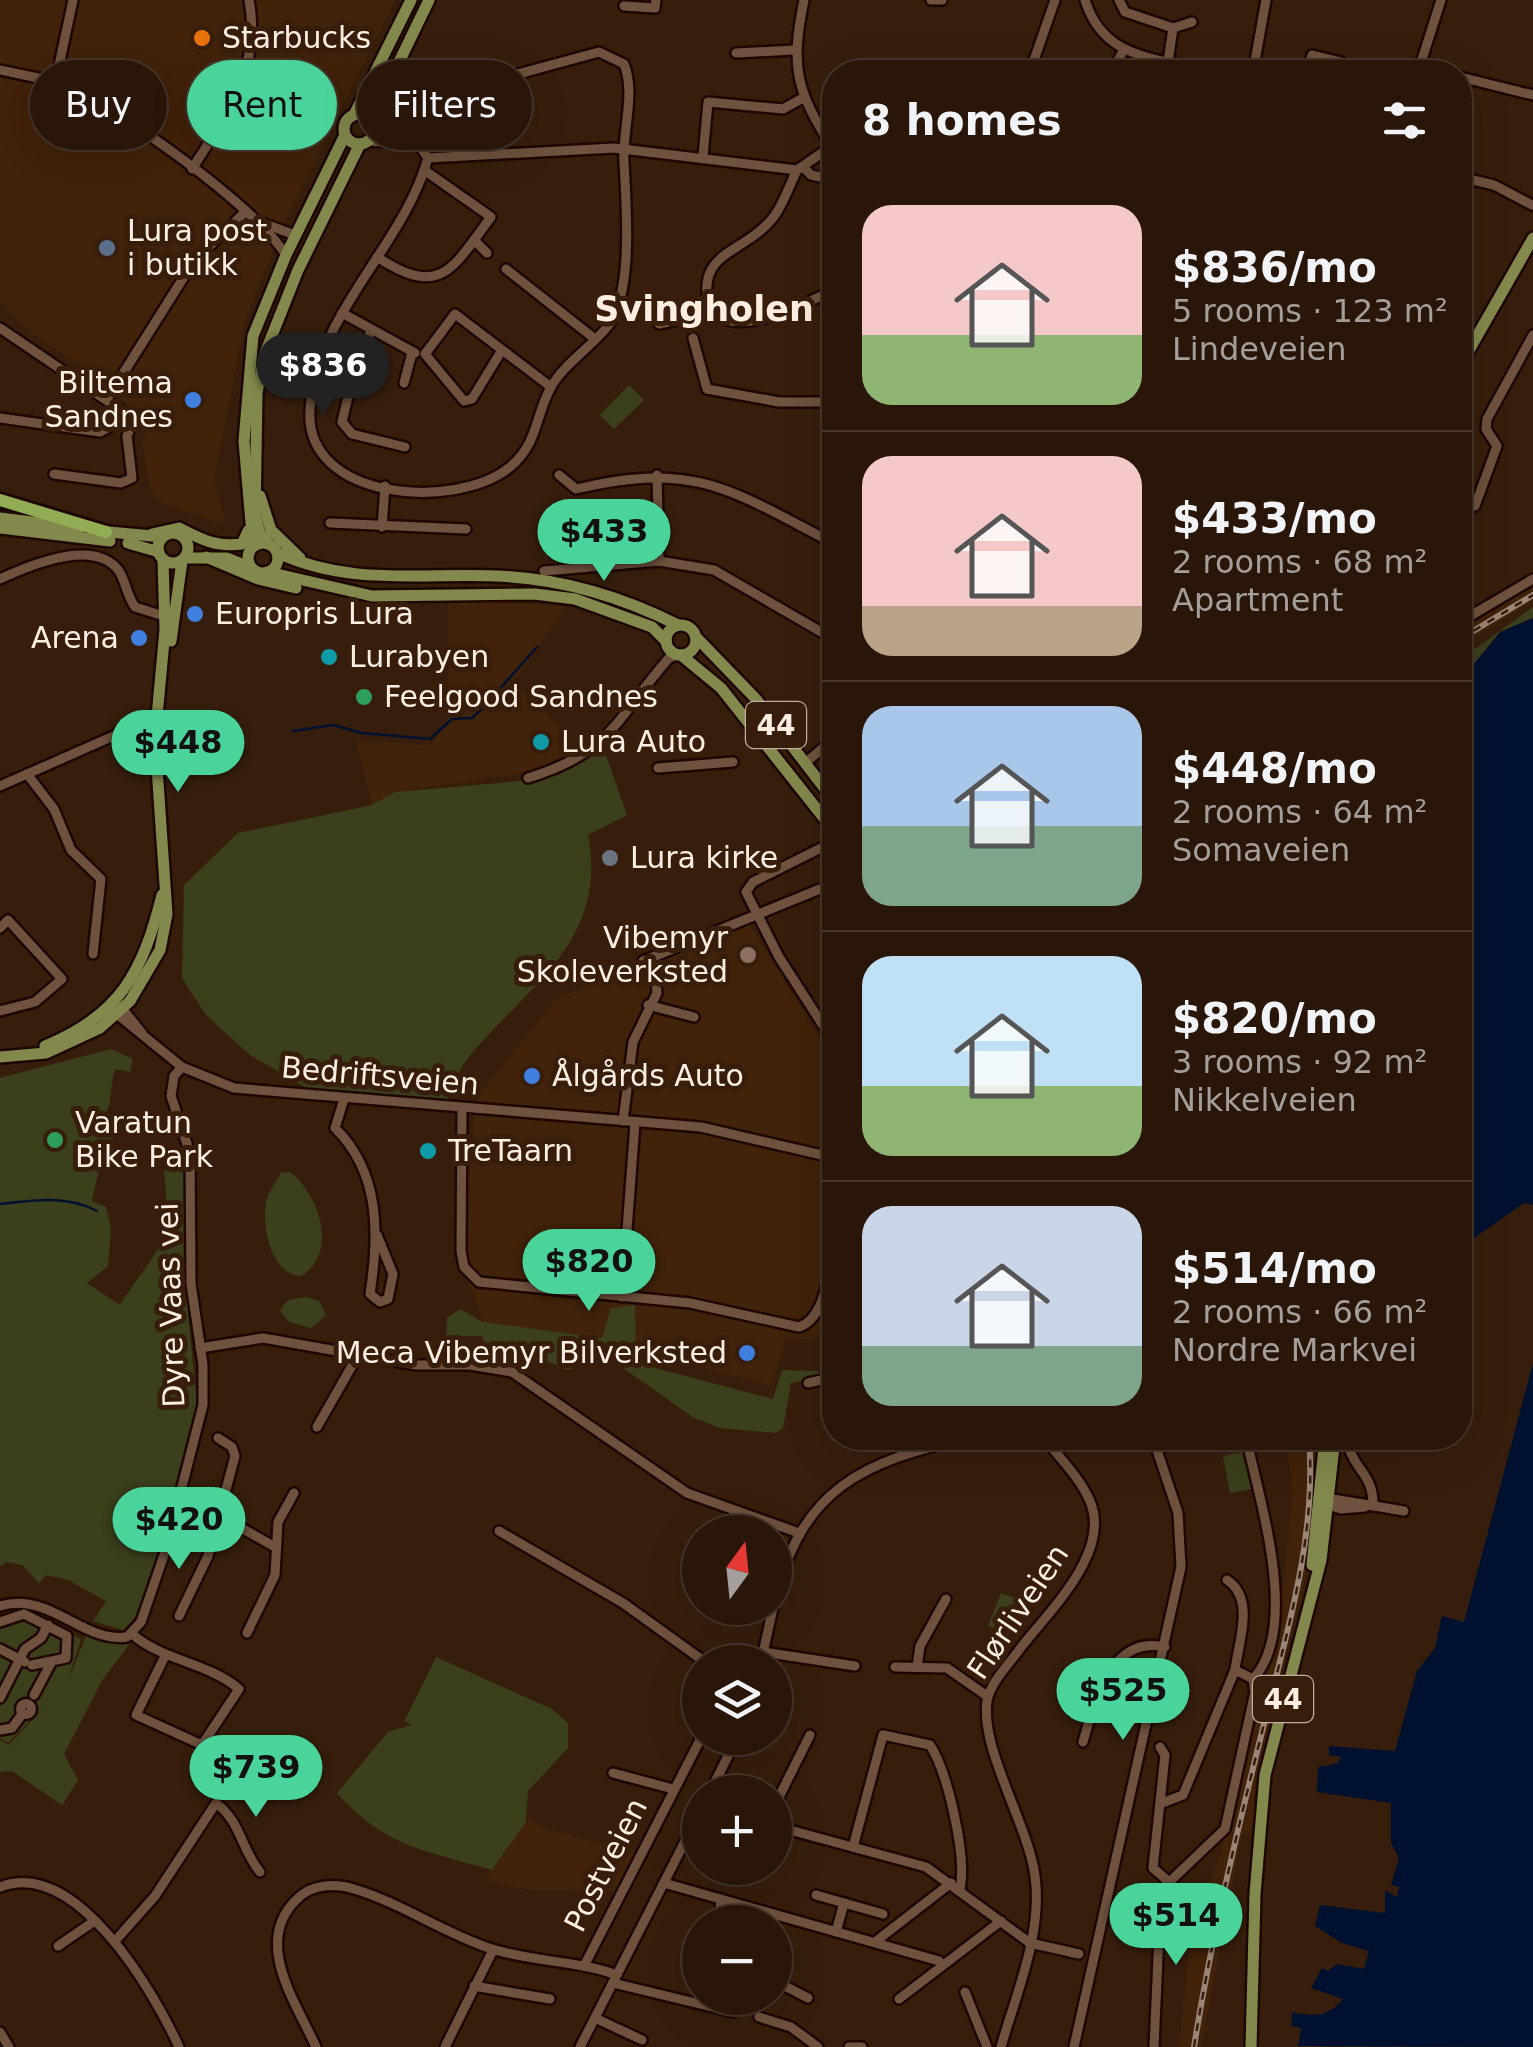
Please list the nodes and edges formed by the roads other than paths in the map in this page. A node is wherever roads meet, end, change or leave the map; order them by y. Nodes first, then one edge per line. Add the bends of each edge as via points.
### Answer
1 (73, 0) edge
2 (250, 0) edge
3 (410, 0) edge
4 (430, 0) edge
5 (656, 0) edge
6 (796, 0) edge
7 (804, 0) edge
8 (931, 0) edge
9 (942, 0) edge
10 (1055, 0) edge
11 (1085, 0) edge
12 (1119, 0) edge
13 (1266, 0) edge
14 (1440, 0) edge
15 (624, 6) dead end
16 (1192, 22) dead end
17 (1173, 28) junction
18 (60, 48) junction
19 (794, 50) junction
20 (1123, 51) junction
21 (736, 53) dead end
22 (60, 60) edge
23 (66, 60) edge
24 (402, 60) edge
25 (1035, 60) edge
26 (1118, 60) edge
27 (1160, 60) edge
28 (1173, 60) edge
29 (1255, 60) edge
30 (1311, 60) edge
31 (1333, 60) edge
32 (1422, 60) edge
33 (0, 70) edge
34 (532, 70) edge
35 (30, 76) edge
36 (1472, 80) edge
37 (1533, 95) edge
38 (803, 98) junction
39 (354, 116) junction
40 (357, 117) edge
41 (822, 130) edge
42 (345, 135) junction
43 (357, 139) edge
44 (619, 149) junction
45 (165, 150) edge
46 (360, 150) edge
47 (423, 150) edge
48 (822, 155) edge
49 (703, 156) junction
50 (428, 158) junction
51 (192, 169) junction
52 (800, 169) junction
53 (424, 170) junction
54 (822, 176) edge
55 (1472, 180) edge
56 (1532, 205) edge
57 (247, 215) junction
58 (295, 235) junction
59 (1533, 238) edge
60 (474, 240) junction
61 (487, 254) dead end
62 (286, 255) junction
63 (377, 257) junction
64 (506, 269) dead end
65 (822, 296) edge
66 (342, 313) junction
67 (711, 314) junction
68 (659, 324) dead end
69 (0, 328) edge
70 (372, 330) junction
71 (1472, 332) edge
72 (1533, 335) edge
73 (694, 338) dead end
74 (595, 339) junction
75 (502, 350) junction
76 (404, 383) dead end
77 (551, 386) junction
78 (107, 399) junction
79 (822, 402) edge
80 (120, 410) junction
81 (0, 418) edge
82 (405, 447) dead end
83 (54, 474) dead end
84 (559, 474) dead end
85 (657, 475) junction
86 (385, 486) junction
87 (257, 487) junction
88 (0, 500) edge
89 (248, 500) junction
90 (1475, 506) dead end
91 (0, 518) edge
92 (330, 523) dead end
93 (382, 527) junction
94 (0, 528) edge
95 (466, 529) dead end
96 (106, 532) junction
97 (163, 537) junction
98 (822, 537) edge
99 (138, 538) junction
100 (186, 540) junction
101 (252, 547) junction
102 (274, 548) junction
103 (161, 556) junction
104 (206, 557) junction
105 (183, 559) junction
106 (659, 561) junction
107 (590, 565) junction
108 (252, 568) junction
109 (544, 571) dead end
110 (268, 572) junction
111 (348, 576) junction
112 (0, 579) edge
113 (1533, 579) edge
114 (586, 587) junction
115 (330, 590) junction
116 (1472, 615) edge
117 (170, 618) junction
118 (678, 626) junction
119 (822, 632) edge
120 (696, 638) junction
121 (666, 642) junction
122 (679, 655) junction
123 (656, 672) junction
124 (156, 721) junction
125 (822, 748) edge
126 (733, 762) dead end
127 (804, 763) junction
128 (658, 768) dead end
129 (27, 774) junction
130 (528, 778) dead end
131 (0, 786) edge
132 (822, 786) edge
133 (822, 816) edge
134 (821, 848) dead end
135 (820, 889) dead end
136 (756, 916) junction
137 (0, 928) edge
138 (92, 954) dead end
139 (643, 961) dead end
140 (655, 976) dead end
141 (648, 1005) junction
142 (116, 1010) junction
143 (0, 1011) edge
144 (694, 1018) dead end
145 (822, 1023) edge
146 (0, 1057) edge
147 (182, 1067) junction
148 (344, 1098) junction
149 (462, 1108) junction
150 (623, 1121) junction
151 (635, 1123) junction
152 (822, 1155) edge
153 (377, 1235) junction
154 (822, 1294) edge
155 (622, 1297) junction
156 (200, 1348) junction
157 (354, 1354) junction
158 (822, 1380) edge
159 (808, 1383) dead end
160 (317, 1427) dead end
161 (218, 1438) dead end
162 (917, 1450) edge
163 (1053, 1450) edge
164 (1157, 1450) edge
165 (1249, 1450) dead end
166 (1325, 1450) edge
167 (1333, 1450) edge
168 (1351, 1450) edge
169 (294, 1493) dead end
170 (1326, 1502) junction
171 (1373, 1506) junction
172 (1404, 1512) dead end
173 (177, 1514) junction
174 (216, 1519) junction
175 (500, 1531) dead end
176 (799, 1534) junction
177 (275, 1547) junction
178 (792, 1554) edge
179 (1228, 1580) dead end
180 (946, 1599) dead end
181 (0, 1606) edge
182 (179, 1616) dead end
183 (0, 1622) edge
184 (48, 1625) junction
185 (247, 1633) dead end
186 (132, 1634) junction
187 (682, 1646) edge
188 (1164, 1647) junction
189 (0, 1649) edge
190 (166, 1654) junction
191 (792, 1661) edge
192 (23, 1663) junction
193 (52, 1664) junction
194 (855, 1666) dead end
195 (895, 1667) dead end
196 (917, 1667) junction
197 (1235, 1670) junction
198 (1253, 1679) junction
199 (1255, 1692) junction
200 (987, 1696) junction
201 (1, 1697) edge
202 (1282, 1699) junction
203 (27, 1705) junction
204 (0, 1730) edge
205 (810, 1735) dead end
206 (1088, 1737) dead end
207 (1160, 1747) dead end
208 (692, 1755) edge
209 (613, 1773) dead end
210 (790, 1775) edge
211 (674, 1790) junction
212 (1162, 1803) junction
213 (792, 1830) edge
214 (853, 1846) junction
215 (682, 1848) edge
216 (260, 1872) dead end
217 (664, 1883) junction
218 (956, 1886) junction
219 (1165, 1886) junction
220 (0, 1887) edge
221 (816, 1895) dead end
222 (721, 1899) junction
223 (844, 1903) junction
224 (721, 1905) edge
225 (1122, 1913) dead end
226 (883, 1914) dead end
227 (1001, 1921) junction
228 (93, 1922) junction
229 (836, 1932) junction
230 (116, 1941) junction
231 (875, 1942) junction
232 (1030, 1943) junction
233 (58, 1946) dead end
234 (493, 1950) junction
235 (1079, 1954) dead end
236 (939, 1960) dead end
237 (584, 1966) junction
238 (615, 1979) junction
239 (474, 1986) junction
240 (792, 1990) edge
241 (964, 1992) dead end
242 (682, 1998) edge
243 (808, 1998) dead end
244 (550, 1999) dead end
245 (899, 1999) dead end
246 (759, 2017) dead end
247 (595, 2018) junction
248 (0, 2032) edge
249 (642, 2040) dead end
250 (9, 2047) edge
251 (180, 2047) edge
252 (316, 2047) edge
253 (445, 2047) edge
254 (580, 2047) edge
255 (818, 2047) edge
256 (849, 2047) edge
257 (862, 2047) edge
258 (987, 2047) edge
259 (1000, 2047) edge
260 (1074, 2047) edge
261 (1154, 2047) edge
262 (1251, 2047) edge

1 - 18 street
2 - 51 street via 248,72
3 - 39 main road
4 - 24 main road
5 - 15 street via 656,8
6 - 7 street
7 - 19 street
8 - 9 street
10 - 25 street
11 - 20 street via 1096,28
12 - 17 street via 1125,12
13 - 29 street
14 - 32 street
16 - 17 street
17 - 28 street
18 - 22 street
18 - 23 street
19 - 21 street
19 - 38 street
20 - 26 street
20 - 27 street
30 - 31 street
33 - 35 street
34 - 44 street via 599,52 624,64 629,76
36 - 37 street
38 - 41 street
38 - 49 street via 783,109 708,102
39 - 40 main road
39 - 42 main road
42 - 43 main road
42 - 58 main road
44 - 49 street
44 - 50 street
44 - 74 street via 626,231 618,302
45 - 51 street
46 - 87 main road via 298,270 266,353 256,393
47 - 50 street
48 - 52 street
49 - 52 street
50 - 53 street
51 - 57 street
52 - 54 street
52 - 67 street via 770,221 711,266 705,283
53 - 60 street via 492,217
53 - 63 street via 422,185
55 - 56 street
57 - 58 street
57 - 62 street
57 - 78 street via 201,252
58 - 62 main road
59 - 71 main road
60 - 61 street
60 - 63 street via 450,270 432,280 411,277
62 - 89 main road via 251,350 244,441
63 - 66 street
64 - 74 street
65 - 67 street via 752,319 725,321
66 - 70 street
66 - 86 street via 317,376 310,426 331,464 348,477
67 - 68 street
69 - 78 street
70 - 76 street via 414,353
70 - 82 street via 342,422 352,434
72 - 90 street via 1487,419 1496,450
73 - 79 street via 705,363 705,394
74 - 77 street
75 - 75 street via 456,314 425,354 464,401
75 - 77 street
77 - 86 street via 532,441 500,474 454,492
78 - 80 street
80 - 81 street via 100,432
80 - 83 street via 134,420 127,436 132,478 120,483
84 - 85 street via 576,490
85 - 98 street via 732,492
85 - 106 street
86 - 93 street
87 - 102 main road via 257,526
87 - 111 main road via 271,530 291,552
88 - 96 highway
89 - 99 main road via 242,544 214,545 180,528
89 - 101 main road
91 - 96 main road
92 - 93 street
93 - 95 street
94 - 103 main road via 129,543
96 - 99 main road
97 - 99 main road
97 - 100 main road via 173,533
97 - 103 main road
100 - 101 main road via 221,550
100 - 105 main road
101 - 102 main road
101 - 108 main road
102 - 110 main road via 277,565
102 - 111 main road via 307,566
103 - 105 main road
103 - 117 main road
104 - 105 main road
104 - 108 main road
104 - 115 main road via 274,584
105 - 117 main road
106 - 107 street
106 - 119 street via 714,570
107 - 109 street
107 - 114 street
108 - 110 main road
110 - 115 main road
111 - 114 main road via 504,576
112 - 117 street via 61,555 106,562 122,576 134,607
113 - 116 street
114 - 118 main road
115 - 121 main road via 410,598 575,599 652,627
117 - 124 main road
118 - 120 main road
118 - 121 main road
120 - 122 main road via 693,651
120 - 127 main road, 44 via 756,698
121 - 122 main road
121 - 123 street
122 - 123 street
122 - 133 main road, 44 via 721,688
123 - 130 street via 591,752
124 - 129 street
124 - 142 main road via 166,924 160,950
125 - 127 street
126 - 128 street
127 - 132 main road, 44
129 - 131 street
129 - 138 street via 54,809 71,850 101,879
134 - 136 street via 753,882 746,892
135 - 136 street
136 - 139 street
136 - 145 street
137 - 143 street via 8,920 62,979 35,1002
140 - 141 street via 659,986
141 - 144 street
141 - 150 street via 633,1042
142 - 146 main road via 22,1055
142 - 147 street, Bedriftsveien
147 - 148 street, Bedriftsveien via 234,1088
147 - 156 street, Dyre Vaas vei via 171,1096 190,1153
148 - 149 street, Bedriftsveien
148 - 153 street via 335,1128 365,1176
149 - 150 street, Bedriftsveien
149 - 155 street via 461,1251 471,1276 494,1286
150 - 151 street, Bedriftsveien
151 - 152 street, Bedriftsveien via 743,1134
151 - 155 street
153 - 153 street via 370,1294 380,1302 388,1299 394,1277
154 - 155 street via 816,1313 799,1327 702,1305
156 - 157 street via 264,1338
156 - 173 street, Dyre Vaas vei via 203,1405
157 - 160 street
157 - 176 street via 512,1372 687,1493
158 - 159 street
161 - 174 street via 235,1456
162 - 176 street via 865,1468 832,1493
163 - 200 street, Flørliveien via 1088,1495 1094,1538 1078,1572
164 - 188 street via 1182,1534
165 - 198 street via 1277,1600 1262,1668
166 - 170 main road, 44
167 - 170 main road, 44
168 - 171 street via 1372,1483
169 - 177 street via 278,1522
170 - 171 street
170 - 202 main road, 44 via 1321,1560
171 - 172 street
173 - 174 street
173 - 186 street, Dyre Vaas vei
174 - 177 street
174 - 182 street via 208,1556
175 - 187 street
176 - 178 street
177 - 185 street via 275,1575
179 - 197 street via 1242,1610
180 - 196 street via 920,1646
181 - 186 street via 24,1600 108,1636
183 - 184 street via 24,1614
184 - 192 street
184 - 193 street via 68,1636 68,1654
186 - 190 street
188 - 206 street via 1146,1646 1114,1663 1094,1701
188 - 260 street
189 - 192 street
190 - 190 street via 136,1715 202,1746 239,1689
191 - 194 street
192 - 193 street
192 - 201 street
193 - 203 street
195 - 196 street
196 - 200 street via 951,1670
197 - 198 street
197 - 212 street via 1183,1795
198 - 199 street
199 - 202 street
199 - 219 street via 1224,1829
200 - 232 street, Flørliveien via 988,1730 1035,1875
201 - 203 street
202 - 262 main road, 44 via 1262,1794
203 - 204 street via 12,1728
205 - 210 street
207 - 212 street via 1166,1755
208 - 211 street
209 - 211 street, Postveien
211 - 237 street, Postveien
212 - 219 street via 1153,1868
213 - 214 street
214 - 218 street via 926,1867
214 - 218 street via 883,1735 930,1746 952,1811 963,1872
215 - 217 street, Postveien
216 - 230 street via 233,1817 216,1803 155,1896
217 - 222 street
217 - 238 street, Postveien
218 - 227 street
218 - 231 street
219 - 225 street via 1141,1908
219 - 261 street
220 - 228 street via 26,1882 48,1888
221 - 223 street
222 - 224 street
222 - 229 street
223 - 226 street
223 - 229 street
227 - 232 street
227 - 245 street
228 - 230 street
228 - 233 street
229 - 231 street
230 - 251 street via 160,2004
231 - 236 street
232 - 235 street
232 - 259 street, Flørliveien
234 - 237 street
234 - 239 street
234 - 252 street via 356,1889 311,1889 285,1912 275,1943
237 - 238 street
238 - 242 street
238 - 247 street, Postveien
239 - 244 street
239 - 253 street
240 - 243 street
241 - 258 street
246 - 255 street via 791,2027
247 - 249 street
247 - 254 street, Postveien
248 - 250 street
256 - 257 street

